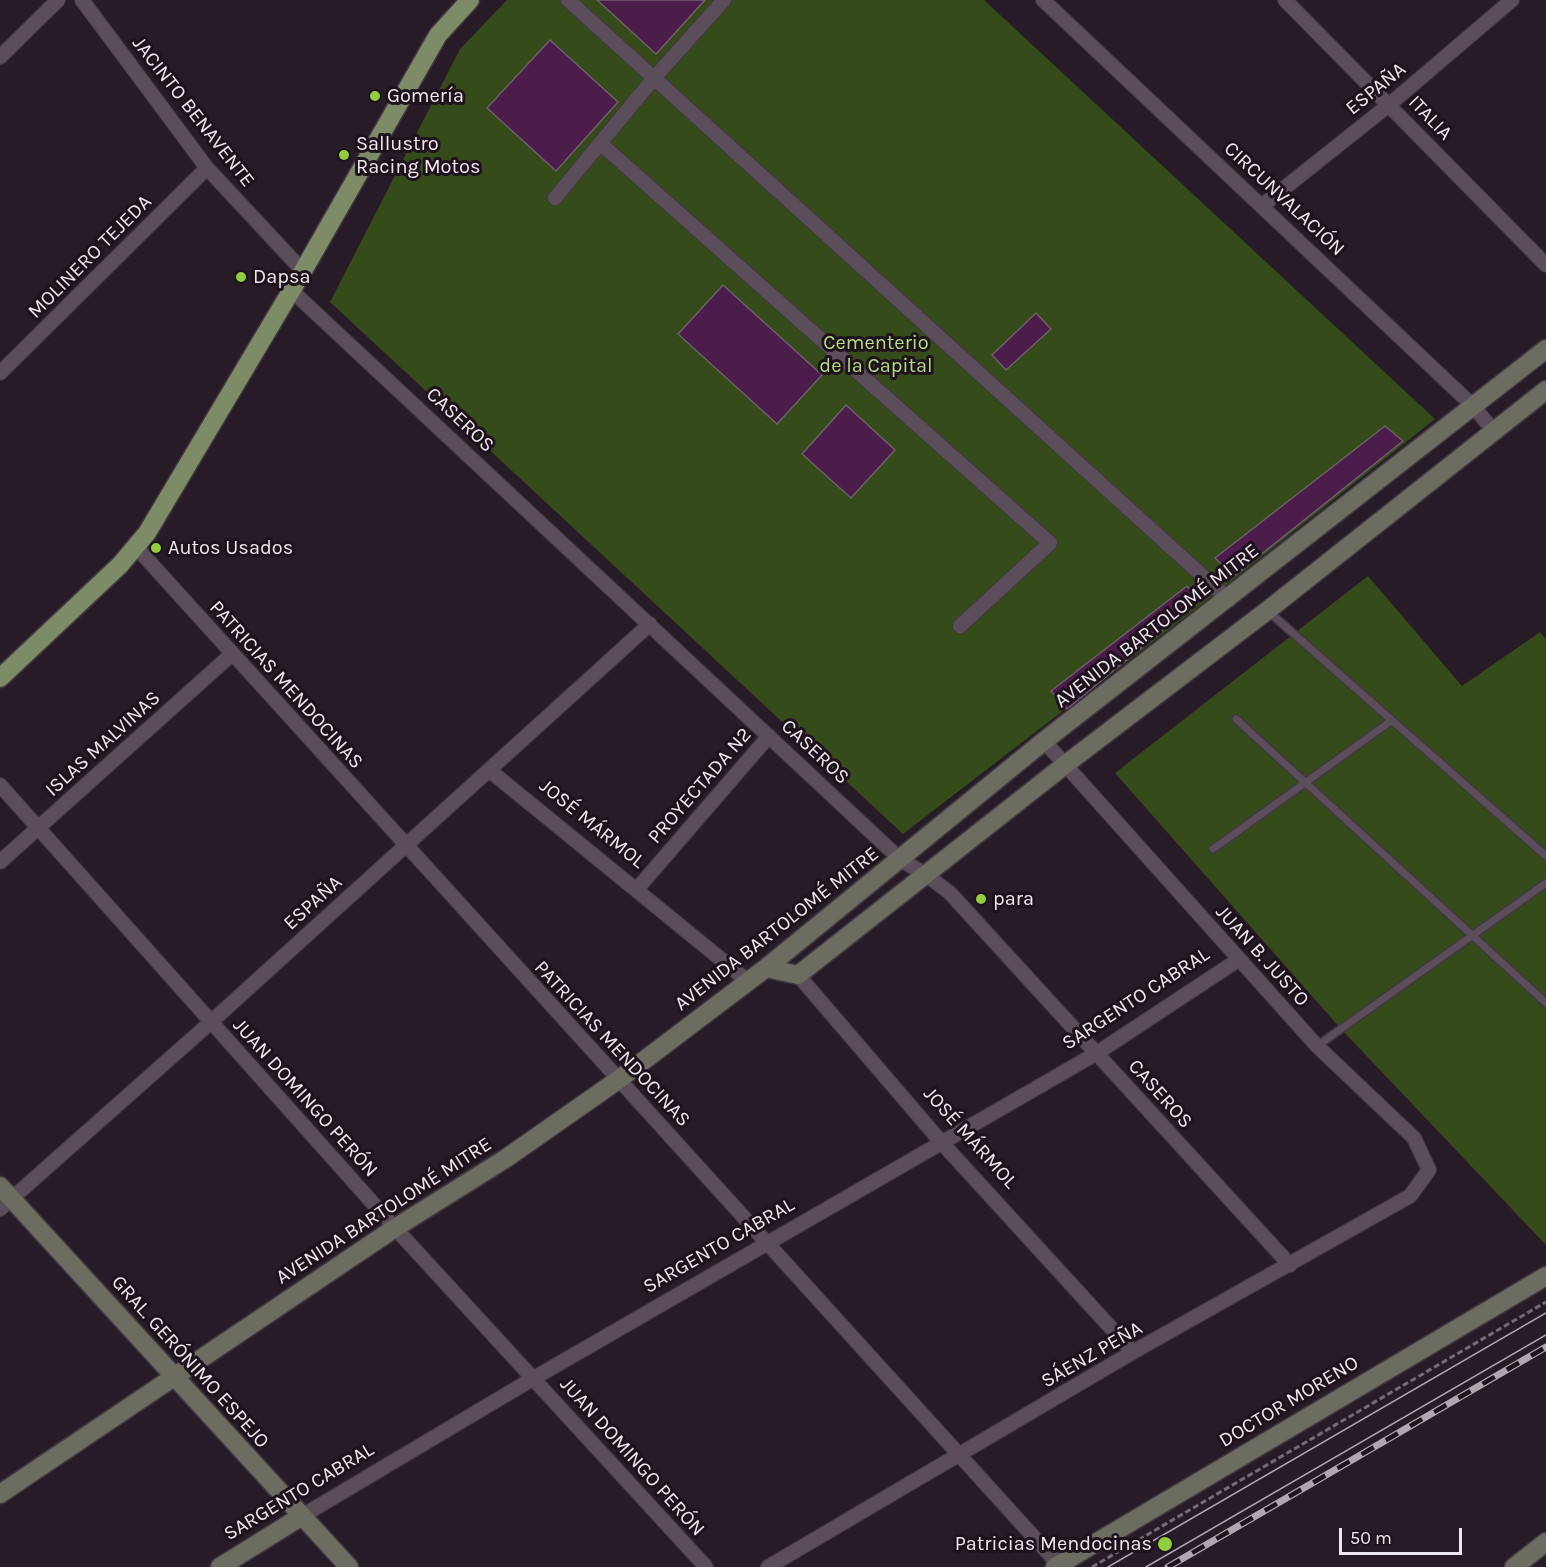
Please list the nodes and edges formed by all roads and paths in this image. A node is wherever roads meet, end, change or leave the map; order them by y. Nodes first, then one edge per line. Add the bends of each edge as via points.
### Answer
1 (58, 0) edge
2 (82, 0) edge
3 (470, 0) edge
4 (568, 0) edge
5 (724, 0) edge
6 (1043, 0) edge
7 (1285, 0) edge
8 (1512, 0) edge
9 (0, 57) edge
10 (654, 78) junction
11 (1390, 104) junction
12 (600, 143) junction
13 (207, 168) junction
14 (555, 198) dead end
15 (1263, 205) junction
16 (1546, 265) edge
17 (303, 271) junction
18 (290, 289) junction
19 (1546, 349) edge
20 (0, 373) edge
21 (1546, 390) edge
22 (1472, 405) junction
23 (1494, 431) junction
24 (136, 547) junction
25 (1229, 600) junction
26 (1268, 610) junction
27 (650, 624) junction
28 (960, 626) dead end
29 (232, 654) junction
30 (0, 678) edge
31 (1236, 719) dead end
32 (1391, 721) junction
33 (769, 736) junction
34 (1044, 741) junction
35 (1066, 764) junction
36 (489, 770) junction
37 (1305, 783) junction
38 (0, 785) edge
39 (39, 827) junction
40 (405, 846) junction
41 (1214, 849) dead end
42 (1546, 856) edge
43 (901, 860) junction
44 (0, 862) edge
45 (925, 874) junction
46 (1546, 883) edge
47 (637, 890) junction
48 (1471, 936) junction
49 (1238, 960) junction
50 (766, 968) junction
51 (798, 975) junction
52 (749, 982) junction
53 (1546, 1003) edge
54 (211, 1022) junction
55 (1317, 1046) junction
56 (1097, 1053) junction
57 (618, 1080) junction
58 (942, 1143) junction
59 (1429, 1170) joint
60 (4, 1198) edge
61 (395, 1228) junction
62 (769, 1244) junction
63 (1290, 1265) junction
64 (1546, 1276) edge
65 (1546, 1302) edge
66 (1133, 1352) junction
67 (173, 1378) junction
68 (534, 1378) junction
69 (960, 1455) junction
70 (0, 1494) edge
71 (302, 1516) junction
72 (1546, 1542) edge
73 (1518, 1564) edge
74 (1058, 1566) edge
75 (220, 1567) edge
76 (349, 1567) edge
77 (706, 1567) edge
78 (768, 1567) edge
79 (1092, 1567) edge
80 (1504, 1567) edge

1 - 9 street
2 - 13 street, JACINTO BENAVENTE
3 - 17 main road via 438,35
4 - 10 street
5 - 10 street
6 - 15 street, CIRCUNVALACIÓN
7 - 11 street, ITALIA
8 - 11 street, ESPAÑA
10 - 12 street
10 - 25 street
11 - 15 street, ESPAÑA
11 - 16 street, ITALIA
12 - 14 street
12 - 28 street via 1050,543
13 - 17 street, JACINTO BENAVENTE
13 - 20 street, MOLINERO TEJEDA
15 - 22 street, CIRCUNVALACIÓN
17 - 18 main road
18 - 24 main road
18 - 27 street, CASEROS
19 - 22 street, AVENIDA BARTOLOMÉ MITRE
21 - 23 street
22 - 23 street, CIRCUNVALACIÓN
22 - 25 street, AVENIDA BARTOLOMÉ MITRE
23 - 26 street
24 - 29 street, PATRICIAS MENDOCINAS
24 - 30 main road
25 - 34 street, AVENIDA BARTOLOMÉ MITRE
26 - 32 lane
26 - 35 street
27 - 33 street, CASEROS
27 - 36 street, ESPAÑA
29 - 39 street, ISLAS MALVINAS
29 - 40 street, PATRICIAS MENDOCINAS
31 - 37 lane
32 - 37 lane
32 - 42 lane
33 - 43 street, CASEROS
33 - 47 street, PROYECTADA N2
34 - 35 street, JUAN B. JUSTO
34 - 43 street, AVENIDA BARTOLOMÉ MITRE
35 - 45 street
35 - 49 street, JUAN B. JUSTO
36 - 40 street, ESPAÑA
36 - 47 street, JOSÉ MÁRMOL
37 - 41 lane
37 - 48 lane
38 - 39 street, JUAN DOMINGO PERÓN
39 - 44 street, ISLAS MALVINAS
39 - 54 street, JUAN DOMINGO PERÓN
40 - 54 street, ESPAÑA
40 - 57 street, PATRICIAS MENDOCINAS
43 - 45 street, CASEROS
43 - 50 street, AVENIDA BARTOLOMÉ MITRE
45 - 51 street
45 - 56 street, CASEROS via 950,893
46 - 48 lane
47 - 52 street, JOSÉ MÁRMOL
48 - 53 lane
48 - 55 lane
49 - 55 street, JUAN B. JUSTO
49 - 56 street, SARGENTO CABRAL
50 - 51 street
50 - 52 street, AVENIDA BARTOLOMÉ MITRE
51 - 58 street, JOSÉ MÁRMOL
52 - 57 street, AVENIDA BARTOLOMÉ MITRE
54 - 60 street, ESPAÑA
54 - 61 street, JUAN DOMINGO PERÓN
55 - 59 street, JUAN B. JUSTO via 1414,1138
56 - 58 street, SARGENTO CABRAL
56 - 63 street, CASEROS
57 - 61 street, AVENIDA BARTOLOMÉ MITRE
57 - 62 street, PATRICIAS MENDOCINAS
58 - 62 street, SARGENTO CABRAL
58 - 66 street, JOSÉ MÁRMOL
59 - 63 street, SÁENZ PEÑA via 1410,1196
60 - 67 street, GRAL. GERÓNIMO ESPEJO
61 - 67 street, AVENIDA BARTOLOMÉ MITRE
61 - 68 street, JUAN DOMINGO PERÓN
62 - 68 street, SARGENTO CABRAL
62 - 69 street, PATRICIAS MENDOCINAS
63 - 66 street, SÁENZ PEÑA
64 - 74 street, DOCTOR MORENO
65 - 79 path
66 - 69 street, SÁENZ PEÑA
67 - 70 street, AVENIDA BARTOLOMÉ MITRE
67 - 71 street, GRAL. GERÓNIMO ESPEJO
68 - 71 street, SARGENTO CABRAL
68 - 77 street, JUAN DOMINGO PERÓN
69 - 74 street, PATRICIAS MENDOCINAS
69 - 78 street, SÁENZ PEÑA
71 - 75 street, SARGENTO CABRAL
71 - 76 street, GRAL. GERÓNIMO ESPEJO
72 - 73 street
73 - 80 street

